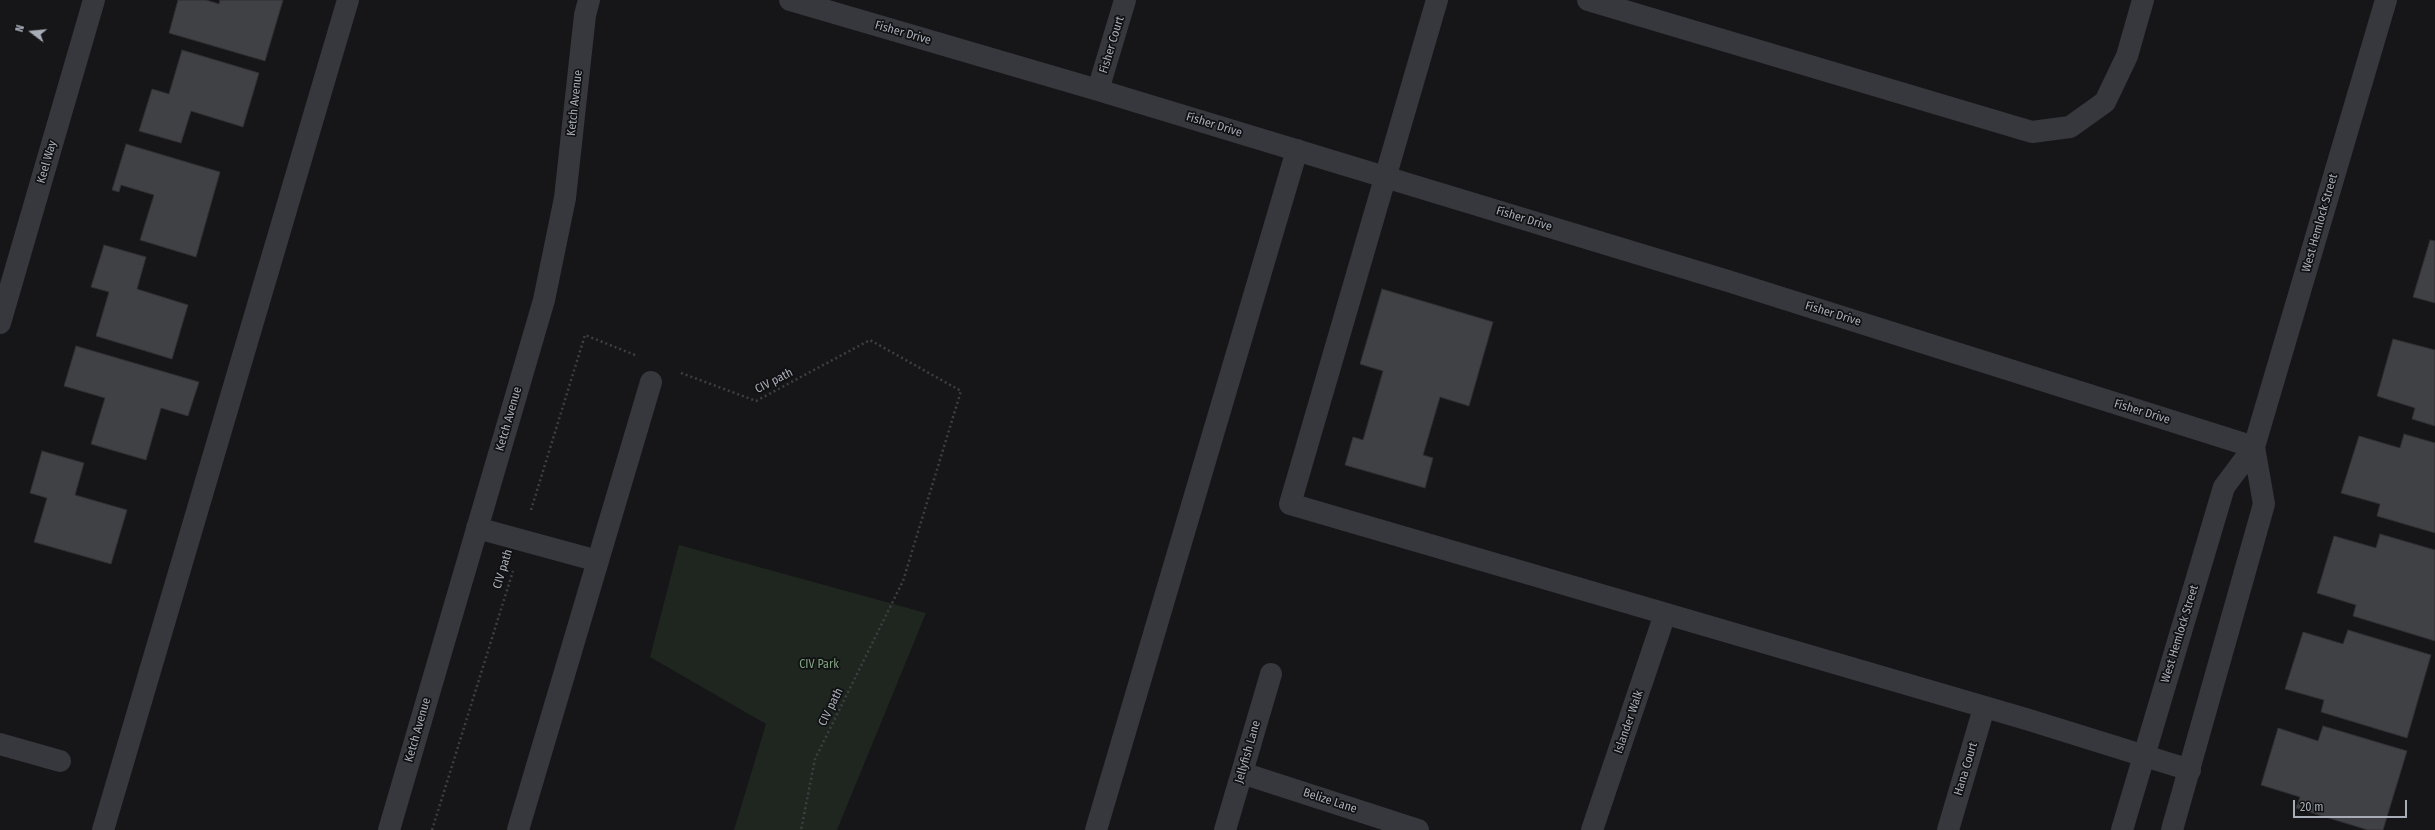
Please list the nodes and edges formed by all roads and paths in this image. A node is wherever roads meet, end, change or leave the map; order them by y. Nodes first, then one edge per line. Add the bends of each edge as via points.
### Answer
1 (94, 0) edge
2 (348, 0) edge
3 (589, 0) edge
4 (790, 0) edge
5 (1125, 0) edge
6 (1437, 0) edge
7 (1588, 0) edge
8 (2143, 0) edge
9 (2386, 0) edge
10 (1098, 90) junction
11 (1297, 150) junction
12 (1385, 177) junction
13 (0, 323) edge
14 (641, 357) dead end
15 (676, 371) dead end
16 (651, 382) dead end
17 (2254, 447) junction
18 (477, 528) junction
19 (522, 540) junction
20 (598, 561) junction
21 (1665, 614) junction
22 (1271, 674) dead end
23 (1984, 708) junction
24 (0, 744) edge
25 (2144, 756) junction
26 (60, 761) dead end
27 (2190, 770) junction
28 (1242, 773) junction
29 (104, 830) edge
30 (389, 830) edge
31 (432, 830) edge
32 (518, 830) edge
33 (801, 830) edge
34 (1096, 830) edge
35 (1225, 830) edge
36 (1418, 830) edge
37 (1592, 830) edge
38 (1948, 830) edge
39 (2122, 830) edge
40 (2172, 830) edge

1 - 13 street, Keel Way
2 - 29 street
3 - 18 street, Ketch Avenue via 585,15 565,198 544,300
4 - 10 street, Fisher Drive
5 - 10 street, Fisher Court
6 - 12 street
7 - 8 street via 2032,132 2070,127 2105,102 2127,56
9 - 17 street, West Hemlock Street
10 - 11 street, Fisher Drive
11 - 12 street, Fisher Drive
11 - 34 street
12 - 17 street, Fisher Drive via 1728,281
12 - 21 street via 1290,504
14 - 19 path, CIV path via 585,336
15 - 33 path, CIV path via 756,401 870,340 961,391 903,581 816,759
16 - 20 street
17 - 25 street, West Hemlock Street via 2224,487
17 - 27 street, West Hemlock Street via 2264,504
18 - 19 street
18 - 30 street, Ketch Avenue
19 - 20 street
19 - 31 path, CIV path
20 - 32 street
21 - 23 street
21 - 37 street, Islander Walk
22 - 28 street, Jellyfish Lane
23 - 25 street
23 - 38 street, Hana Court
24 - 26 street
25 - 27 street
25 - 39 street, West Hemlock Street
27 - 40 street, West Hemlock Street
28 - 35 street, Jellyfish Lane
28 - 36 street, Belize Lane

